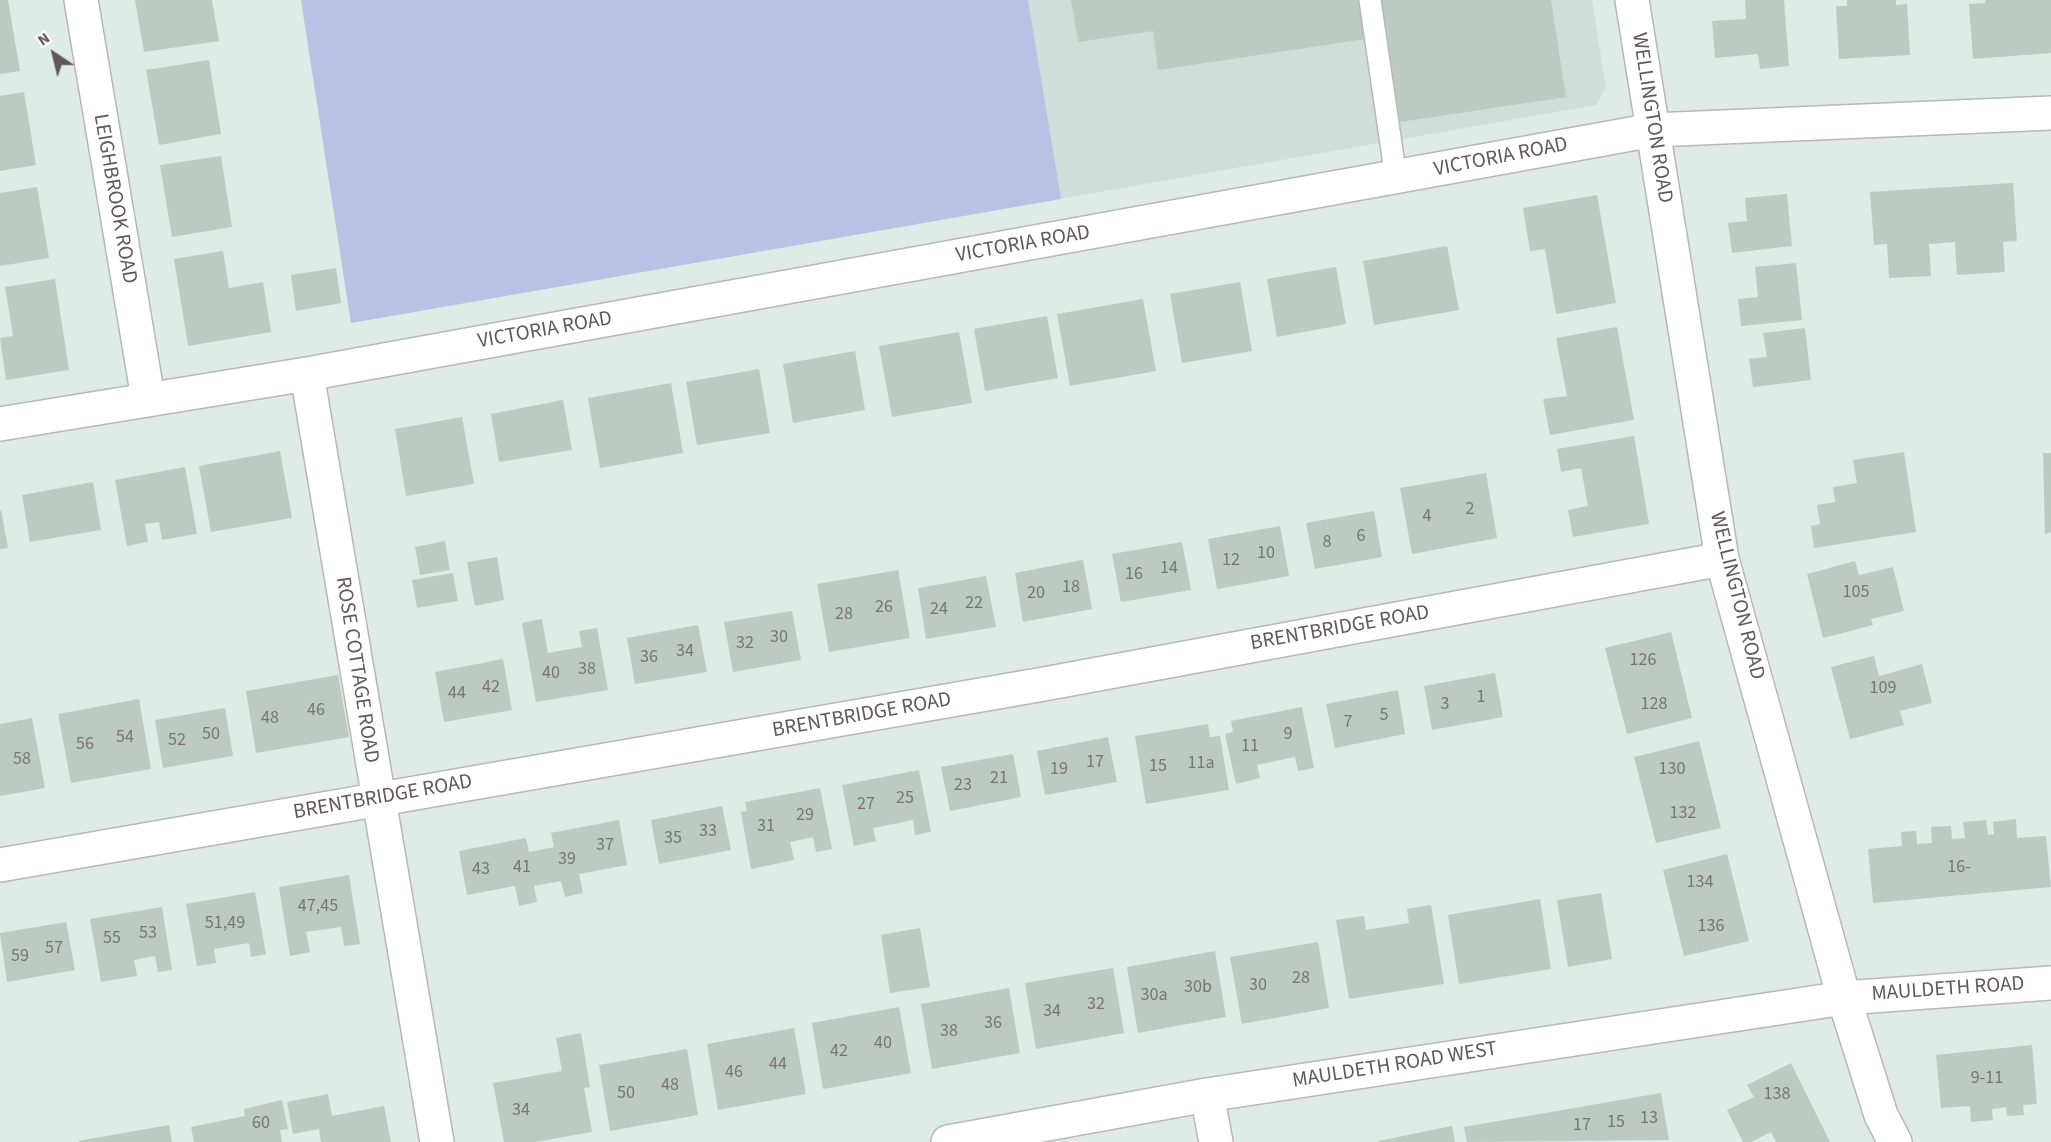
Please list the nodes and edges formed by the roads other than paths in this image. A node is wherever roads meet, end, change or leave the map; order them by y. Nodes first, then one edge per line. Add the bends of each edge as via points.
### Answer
1 (81, 0) edge
2 (1370, 0) edge
3 (1632, 0) edge
4 (2051, 113) edge
5 (1653, 130) junction
6 (1396, 178) junction
7 (307, 374) junction
8 (148, 398) junction
9 (0, 424) edge
10 (1722, 559) junction
11 (377, 799) junction
12 (0, 865) edge
13 (2051, 983) edge
14 (1844, 998) junction
15 (1208, 1095) junction
16 (436, 1142) edge
17 (948, 1142) edge
18 (1216, 1142) edge
19 (1895, 1142) edge

1 - 8 street, LEIGHBROOK ROAD
2 - 6 lane
3 - 5 street, WELLINGTON ROAD
4 - 5 street, VICTORIA ROAD
5 - 6 street, VICTORIA ROAD
5 - 10 street, WELLINGTON ROAD
6 - 7 street, VICTORIA ROAD
7 - 8 street, VICTORIA ROAD
7 - 11 street, ROSE COTTAGE ROAD
8 - 9 street, VICTORIA ROAD
10 - 11 street, BRENTBRIDGE ROAD via 1033,686
10 - 14 street, WELLINGTON ROAD
11 - 12 street, BRENTBRIDGE ROAD
11 - 16 street, ROSE COTTAGE ROAD
13 - 14 street, MAULDETH ROAD
14 - 15 street, MAULDETH ROAD WEST
14 - 19 street, WELLINGTON ROAD via 1881,1115
15 - 17 street, MAULDETH ROAD WEST
15 - 18 street

